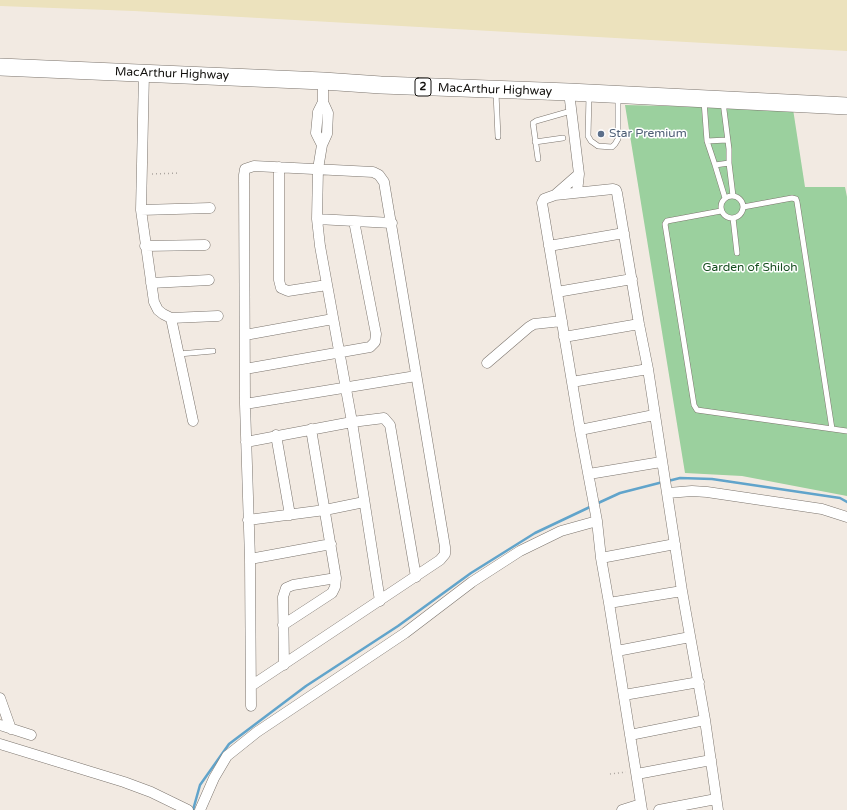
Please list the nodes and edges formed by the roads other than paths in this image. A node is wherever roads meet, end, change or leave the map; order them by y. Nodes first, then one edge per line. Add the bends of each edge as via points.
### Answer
1 (0, 67) edge
2 (144, 73) junction
3 (323, 80) junction
4 (495, 90) junction
5 (569, 92) junction
6 (589, 93) junction
7 (618, 95) junction
8 (704, 100) junction
9 (723, 100) junction
10 (847, 106) edge
11 (571, 111) junction
12 (498, 137) dead end
13 (563, 138) dead end
14 (727, 140) junction
15 (707, 141) junction
16 (535, 142) junction
17 (538, 159) dead end
18 (729, 162) junction
19 (715, 165) junction
20 (279, 168) junction
21 (318, 169) junction
22 (579, 174) junction
23 (577, 192) junction
24 (555, 195) junction
25 (733, 196) junction
26 (725, 198) junction
27 (744, 207) junction
28 (210, 208) dead end
29 (141, 210) junction
30 (722, 210) junction
31 (733, 218) junction
32 (317, 219) junction
33 (354, 221) junction
34 (392, 223) junction
35 (624, 233) junction
36 (205, 245) dead end
37 (145, 246) junction
38 (549, 246) junction
39 (738, 253) dead end
40 (632, 279) junction
41 (209, 280) dead end
42 (151, 282) junction
43 (326, 285) junction
44 (557, 292) junction
45 (218, 316) dead end
46 (171, 318) junction
47 (333, 319) junction
48 (562, 321) junction
49 (639, 324) junction
50 (245, 335) junction
51 (564, 337) junction
52 (213, 351) dead end
53 (340, 353) junction
54 (179, 354) junction
55 (486, 363) dead end
56 (244, 369) junction
57 (648, 369) junction
58 (416, 376) junction
59 (572, 382) junction
60 (346, 387) junction
61 (245, 404) junction
62 (654, 415) junction
63 (193, 421) dead end
64 (352, 422) junction
65 (311, 429) junction
66 (832, 429) junction
67 (580, 430) junction
68 (847, 431) edge
69 (276, 435) junction
70 (246, 442) junction
71 (662, 462) junction
72 (589, 474) junction
73 (668, 493) junction
74 (364, 502) junction
75 (326, 510) junction
76 (290, 516) junction
77 (847, 517) edge
78 (248, 520) junction
79 (596, 521) junction
80 (331, 544) junction
81 (675, 544) junction
82 (601, 558) junction
83 (250, 559) junction
84 (416, 577) junction
85 (336, 578) junction
86 (682, 591) junction
87 (380, 601) junction
88 (609, 602) junction
89 (284, 625) junction
90 (690, 637) junction
91 (617, 651) junction
92 (284, 665) junction
93 (699, 682) junction
94 (251, 686) junction
95 (624, 695) junction
96 (0, 698) edge
97 (251, 706) dead end
98 (705, 720) junction
99 (0, 725) edge
100 (11, 729) junction
101 (31, 735) dead end
102 (630, 735) junction
103 (0, 744) edge
104 (711, 760) junction
105 (636, 772) junction
106 (716, 799) junction
107 (641, 807) edge
108 (188, 810) edge
109 (200, 810) edge
110 (622, 810) edge
111 (659, 810) edge
112 (718, 810) edge

1 - 2 highway, MacArthur Highway / 2
2 - 3 highway, MacArthur Highway / 2
2 - 29 street
3 - 4 highway, MacArthur Highway / 2 via 381,86
3 - 21 street via 328,118 327,134 322,145
4 - 5 highway, MacArthur Highway / 2
4 - 12 lane
5 - 6 highway, MacArthur Highway / 2
5 - 11 street
6 - 7 highway, MacArthur Highway / 2
6 - 7 lane via 590,141 598,146 612,147 618,139
7 - 8 highway, MacArthur Highway / 2
8 - 9 highway, MacArthur Highway / 2
8 - 15 lane
9 - 10 highway, MacArthur Highway / 2
9 - 14 lane
11 - 16 lane via 532,123
11 - 22 street
13 - 16 lane
14 - 15 lane
14 - 18 lane
15 - 19 lane
16 - 17 lane
18 - 19 lane
18 - 25 lane
19 - 26 lane
20 - 21 street
20 - 43 street via 280,288 288,290
20 - 50 street via 254,166 245,169
21 - 32 street
21 - 34 street via 373,172 379,175 384,182
22 - 23 street
22 - 24 street
23 - 24 street
23 - 35 street via 616,190
24 - 38 street via 544,199 542,203
25 - 26 lane
25 - 27 lane via 742,201
26 - 30 lane
27 - 31 lane via 742,214
27 - 66 lane via 796,199
28 - 29 street
29 - 37 street
30 - 31 lane via 726,216
30 - 66 lane via 667,221 666,224 694,405 697,410
31 - 39 lane
32 - 33 street
32 - 43 street
33 - 34 street
33 - 53 street via 376,334 375,342 370,347
34 - 58 street
35 - 38 street
35 - 40 street
36 - 37 street
37 - 42 street
38 - 44 street
40 - 44 street
40 - 49 street
41 - 42 street
42 - 46 street via 158,310
43 - 47 street
44 - 48 street
45 - 46 street
46 - 54 street
47 - 50 street
47 - 53 street
48 - 51 street
48 - 55 street via 534,324
49 - 51 street
49 - 57 street
50 - 56 street
51 - 59 street
52 - 54 lane
53 - 56 street
53 - 60 street
54 - 63 street
56 - 61 street
57 - 59 street
57 - 62 street
58 - 60 street
58 - 84 street via 444,547 444,554 440,560
59 - 67 street
60 - 61 street
60 - 64 street
61 - 70 street
62 - 67 street
62 - 71 street
64 - 65 street
64 - 74 street
64 - 84 street via 384,418 390,425
65 - 69 street
65 - 75 street
66 - 68 lane
67 - 72 street
69 - 70 street
69 - 76 street
70 - 78 street
71 - 72 street
71 - 73 street
72 - 79 street
73 - 77 street via 707,492 822,509
73 - 81 street
74 - 75 street
74 - 87 street
75 - 76 street
75 - 80 street
76 - 78 street
78 - 83 street
79 - 82 street
79 - 109 street via 561,532 520,551 472,582 405,633 257,732 227,756
80 - 83 street
80 - 85 street
81 - 82 street
81 - 86 street
82 - 88 street
83 - 94 street
84 - 87 street
85 - 89 street via 332,593
85 - 89 street via 286,588
86 - 88 street
86 - 90 street
87 - 92 street
88 - 91 street
89 - 92 street
90 - 91 street
90 - 93 street
91 - 95 street
92 - 94 street
93 - 95 street
93 - 98 street
94 - 97 street
95 - 102 street
96 - 100 street
98 - 102 street
98 - 104 street
99 - 100 street
100 - 101 street
102 - 105 street
103 - 108 street via 124,782
104 - 105 street
104 - 106 street
105 - 107 street
106 - 111 street
106 - 112 street
107 - 110 street

